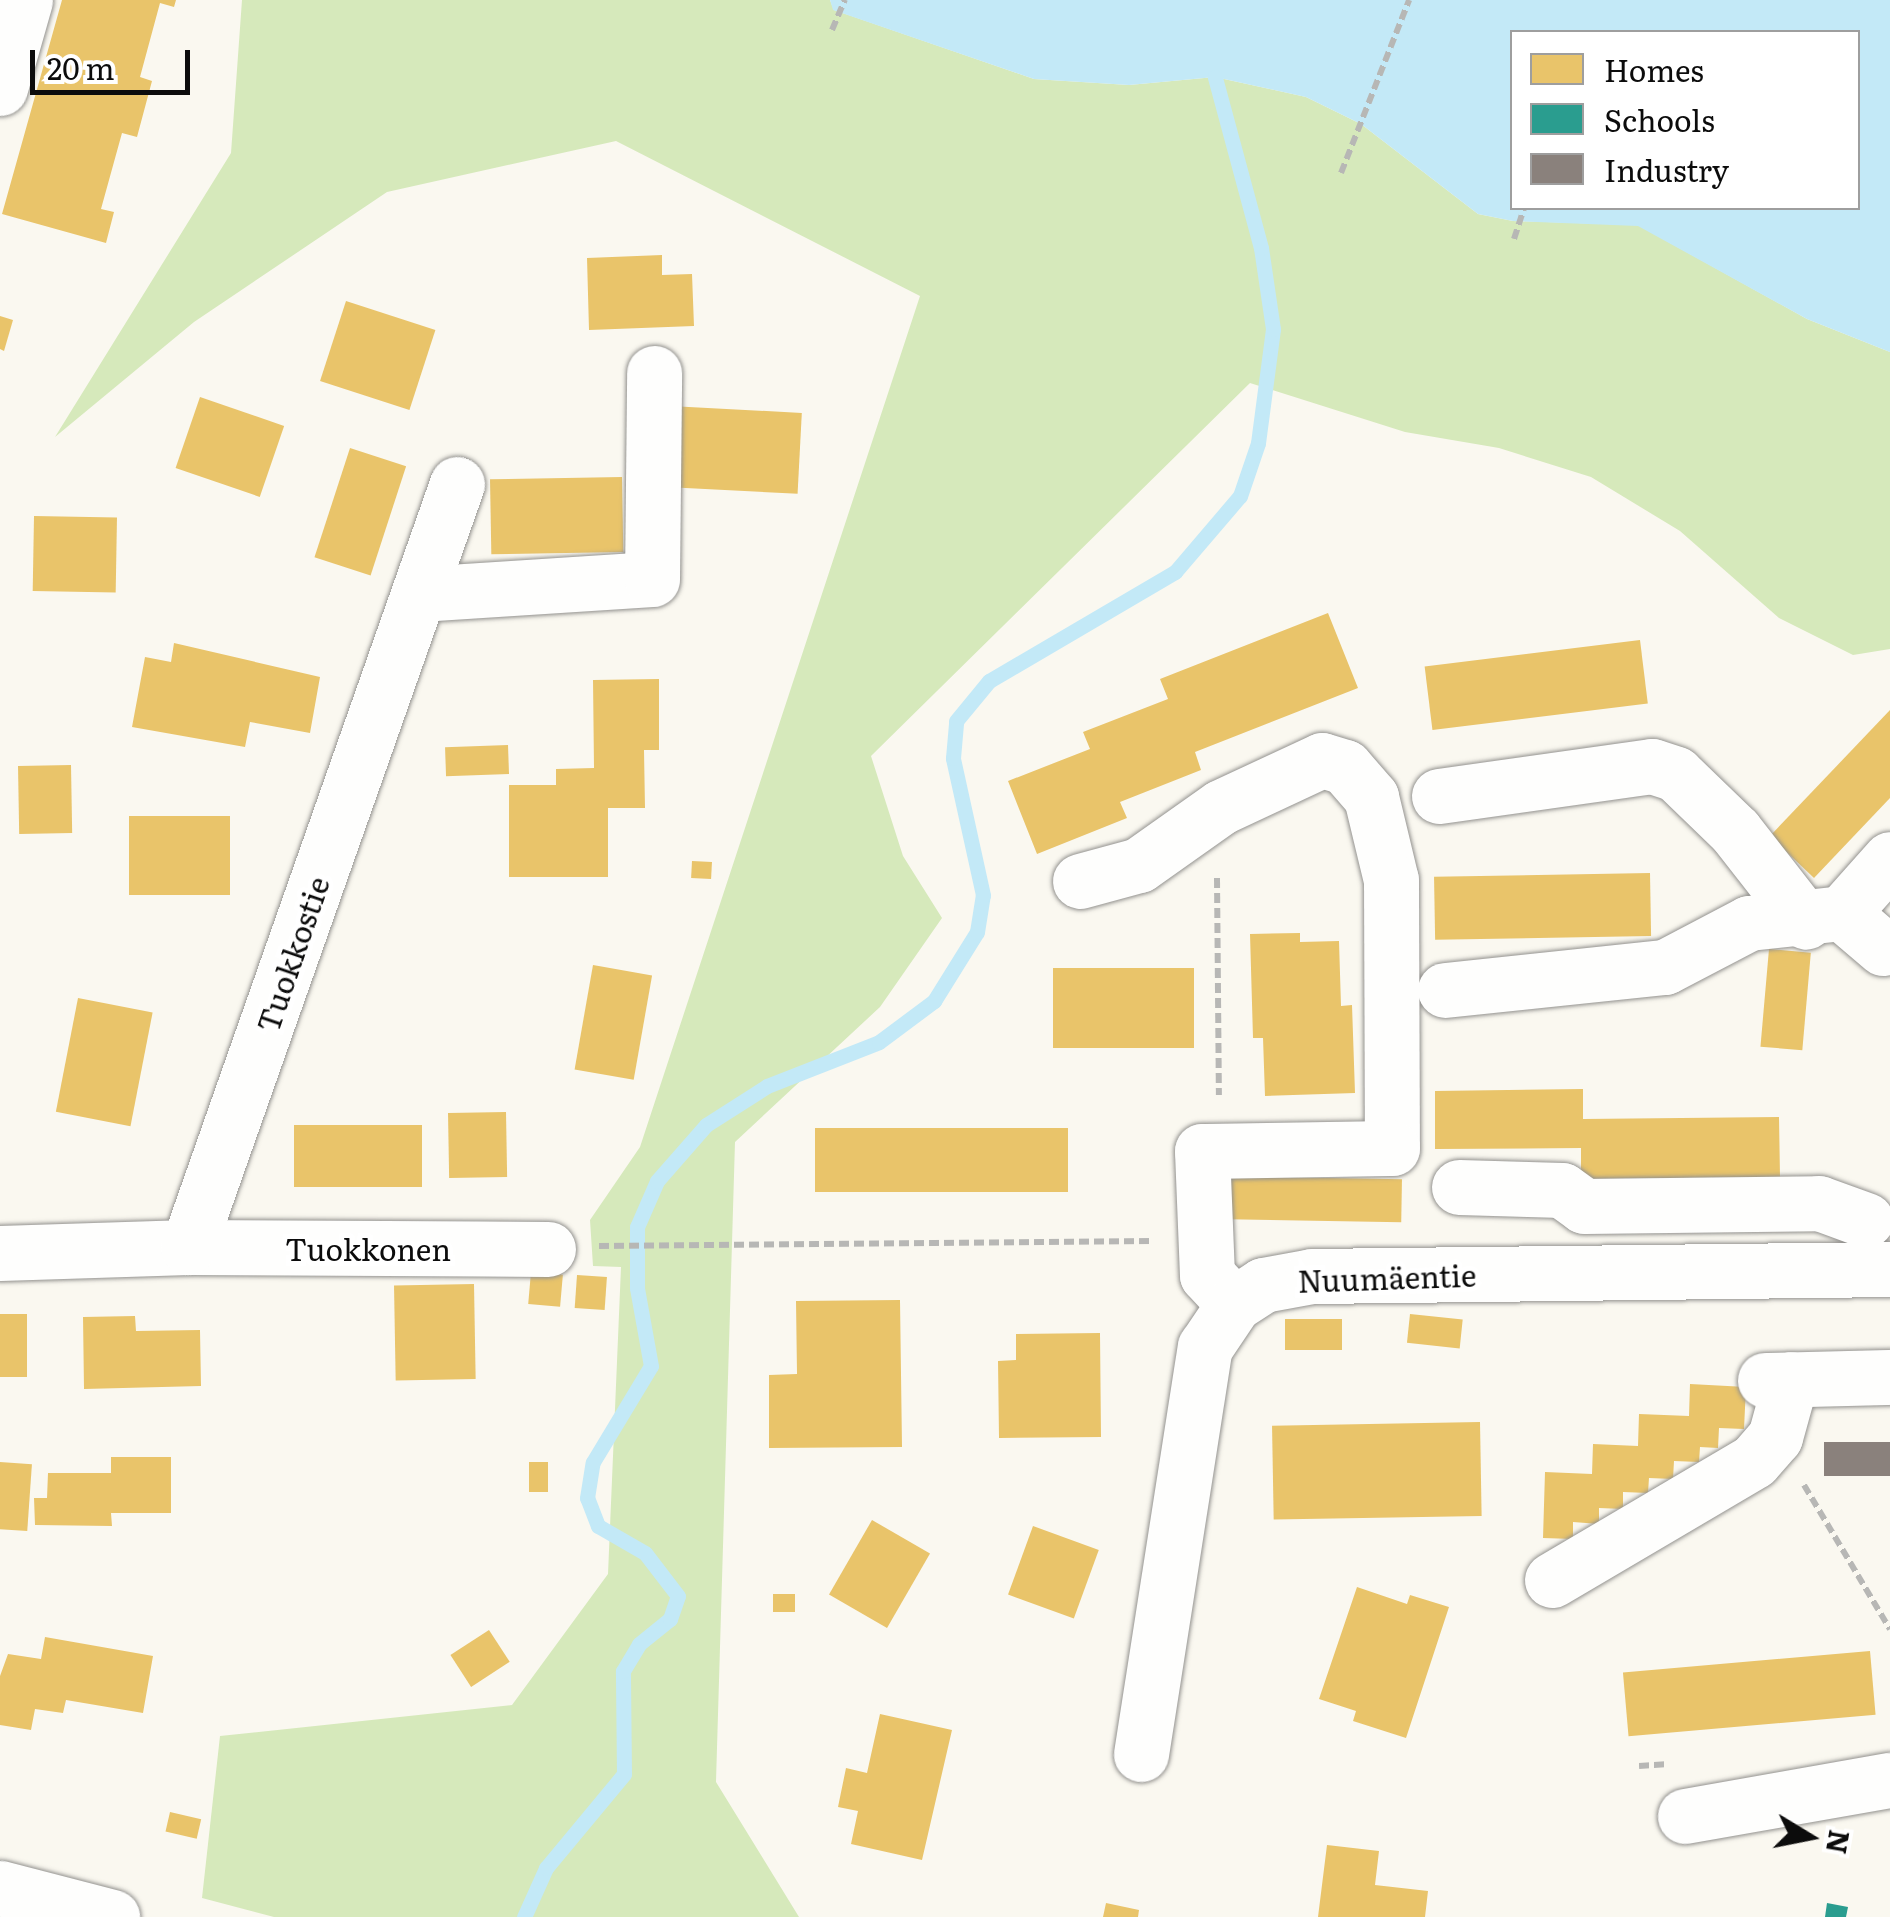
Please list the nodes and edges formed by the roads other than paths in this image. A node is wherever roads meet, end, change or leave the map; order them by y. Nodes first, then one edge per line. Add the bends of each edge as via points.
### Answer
1 (25, 0) edge
2 (0, 88) edge
3 (654, 373) dead end
4 (457, 484) dead end
5 (418, 594) junction
6 (1439, 796) dead end
7 (1890, 860) edge
8 (1080, 881) dead end
9 (1824, 918) junction
10 (1883, 948) dead end
11 (1445, 990) dead end
12 (1459, 1187) dead end
13 (1866, 1220) dead end
14 (188, 1246) junction
15 (548, 1248) dead end
16 (0, 1253) edge
17 (1890, 1268) edge
18 (1234, 1304) junction
19 (1890, 1377) edge
20 (1552, 1580) dead end
21 (1141, 1754) dead end
22 (1890, 1780) edge
23 (1685, 1816) dead end
24 (0, 1888) edge
25 (112, 1917) edge

1 - 2 street
3 - 5 street via 652,579
4 - 5 street, Tuokkostie
5 - 14 street, Tuokkostie
6 - 9 street via 1652,766 1676,774
7 - 9 street
8 - 18 street via 1138,864 1275,777 1322,760 1345,767 1371,797 1392,880 1392,1148 1202,1151 1207,1274
9 - 10 street
9 - 11 street via 1749,923 1665,967
12 - 13 street via 1562,1190 1584,1206 1818,1203
14 - 15 street, Tuokkonen
14 - 16 street
17 - 18 street, Nuumäentie via 1312,1276 1263,1285
18 - 21 street, Nuumäentie via 1205,1347
19 - 20 street via 1778,1379 1776,1437 1704,1496
22 - 23 street
24 - 25 street

